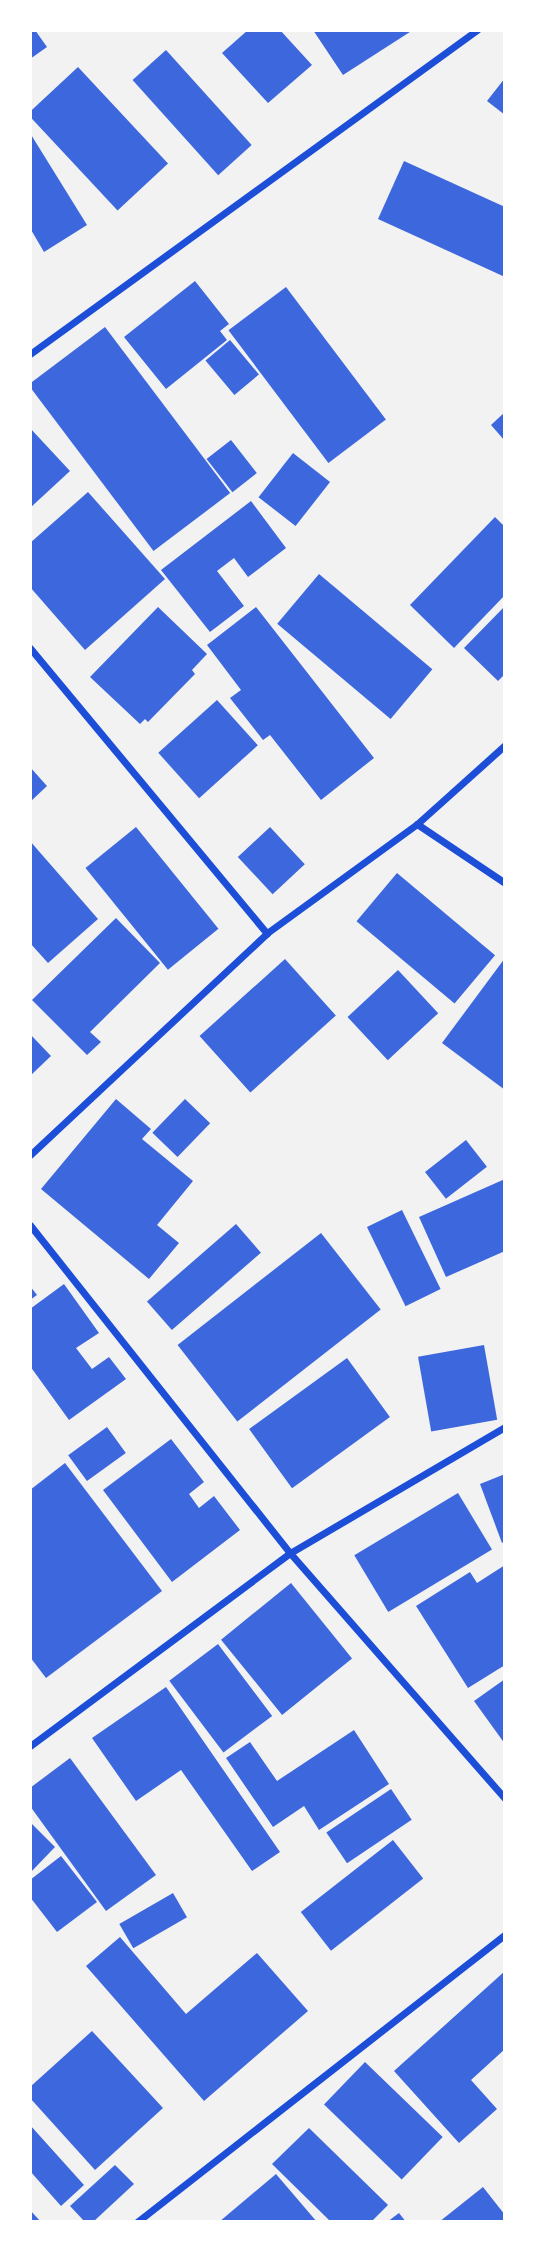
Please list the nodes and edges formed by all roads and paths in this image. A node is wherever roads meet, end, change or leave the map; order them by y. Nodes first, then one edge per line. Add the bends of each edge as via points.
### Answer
1 (477, 30) edge
2 (30, 354) edge
3 (30, 648) edge
4 (505, 745) edge
5 (417, 824) junction
6 (505, 883) edge
7 (267, 933) junction
8 (30, 1155) edge
9 (30, 1225) edge
10 (505, 1427) edge
11 (290, 1553) junction
12 (30, 1745) edge
13 (505, 1799) edge
14 (505, 1935) edge
15 (137, 2222) edge

1 - 2 street
3 - 7 street
4 - 5 street
5 - 6 street
5 - 7 street
7 - 8 street
9 - 11 street
10 - 11 street
11 - 12 street
11 - 13 street
14 - 15 street

